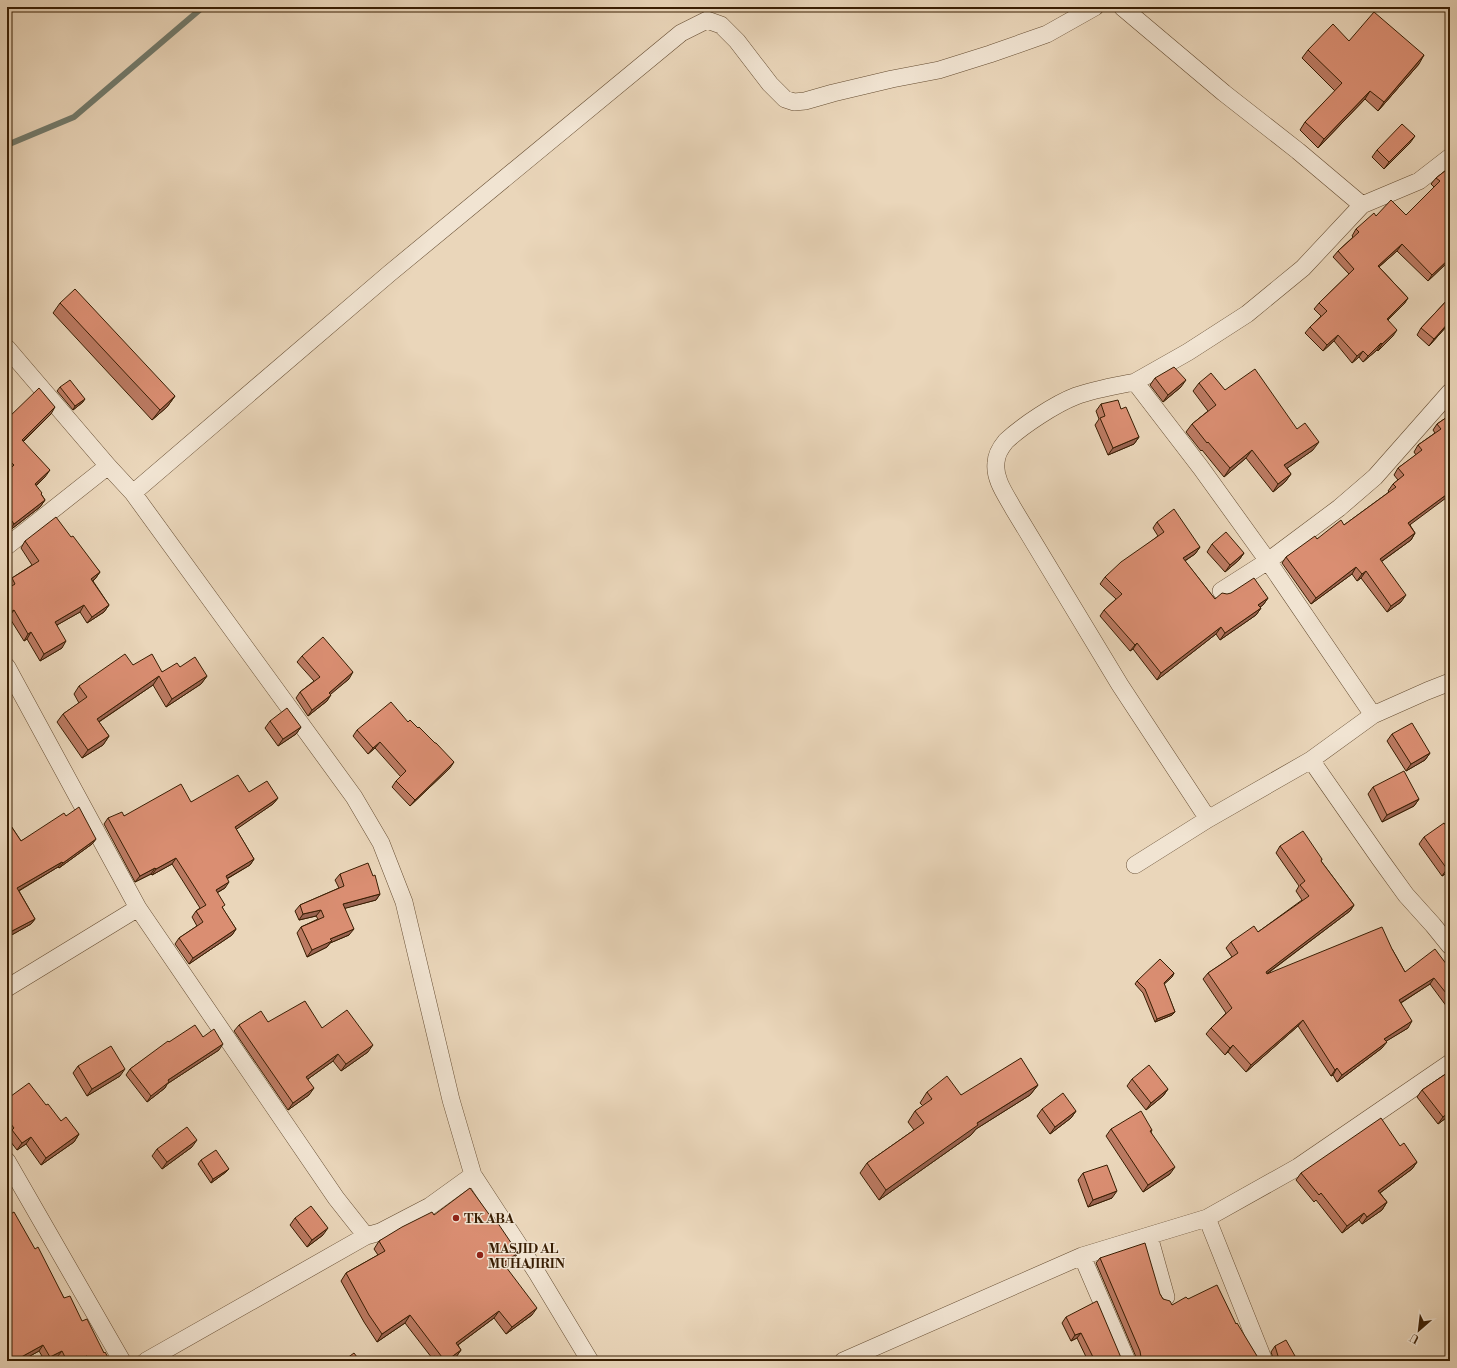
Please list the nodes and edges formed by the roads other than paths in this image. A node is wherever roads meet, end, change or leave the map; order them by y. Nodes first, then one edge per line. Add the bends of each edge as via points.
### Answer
1 (1095, 7) edge
2 (1122, 7) edge
3 (1450, 158) edge
4 (1362, 205) junction
5 (7, 348) edge
6 (1136, 382) junction
7 (1450, 392) edge
8 (108, 466) junction
9 (133, 493) junction
10 (7, 546) edge
11 (1268, 561) junction
12 (1221, 591) dead end
13 (7, 667) edge
14 (1450, 682) edge
15 (1373, 715) junction
16 (1311, 760) junction
17 (1208, 819) junction
18 (1135, 865) dead end
19 (138, 908) junction
20 (1450, 946) edge
21 (7, 988) edge
22 (1450, 1063) edge
23 (7, 1162) edge
24 (473, 1176) junction
25 (1207, 1218) junction
26 (366, 1236) junction
27 (1149, 1236) junction
28 (1082, 1256) junction
29 (1166, 1297) dead end
30 (122, 1361) edge
31 (146, 1361) edge
32 (590, 1361) edge
33 (843, 1361) edge
34 (1127, 1361) edge
35 (1264, 1361) edge

1 - 9 street via 1047,34 940,70 794,102 785,100 737,41 720,25 707,20 697,24 681,33 396,268
2 - 4 street
3 - 4 street via 1419,181
4 - 6 street via 1303,268 1247,314
5 - 8 street
6 - 11 street
6 - 17 street via 1097,389 1049,410 1005,442 995,464 999,482 1013,508 1120,685
7 - 11 street via 1375,477 1339,508
8 - 9 street
8 - 10 street
9 - 24 street via 354,797 381,843 404,902 451,1100
11 - 12 street
11 - 15 street
13 - 19 street
14 - 15 street
15 - 16 street
16 - 17 street
16 - 20 street via 1406,895
17 - 18 street
19 - 21 street
19 - 26 street via 336,1198
22 - 25 street via 1298,1167
23 - 30 street
24 - 26 street via 430,1206 380,1232
24 - 32 street via 537,1273
25 - 27 street
25 - 35 street
26 - 31 street
27 - 28 street
27 - 29 street
28 - 33 street
28 - 34 street

